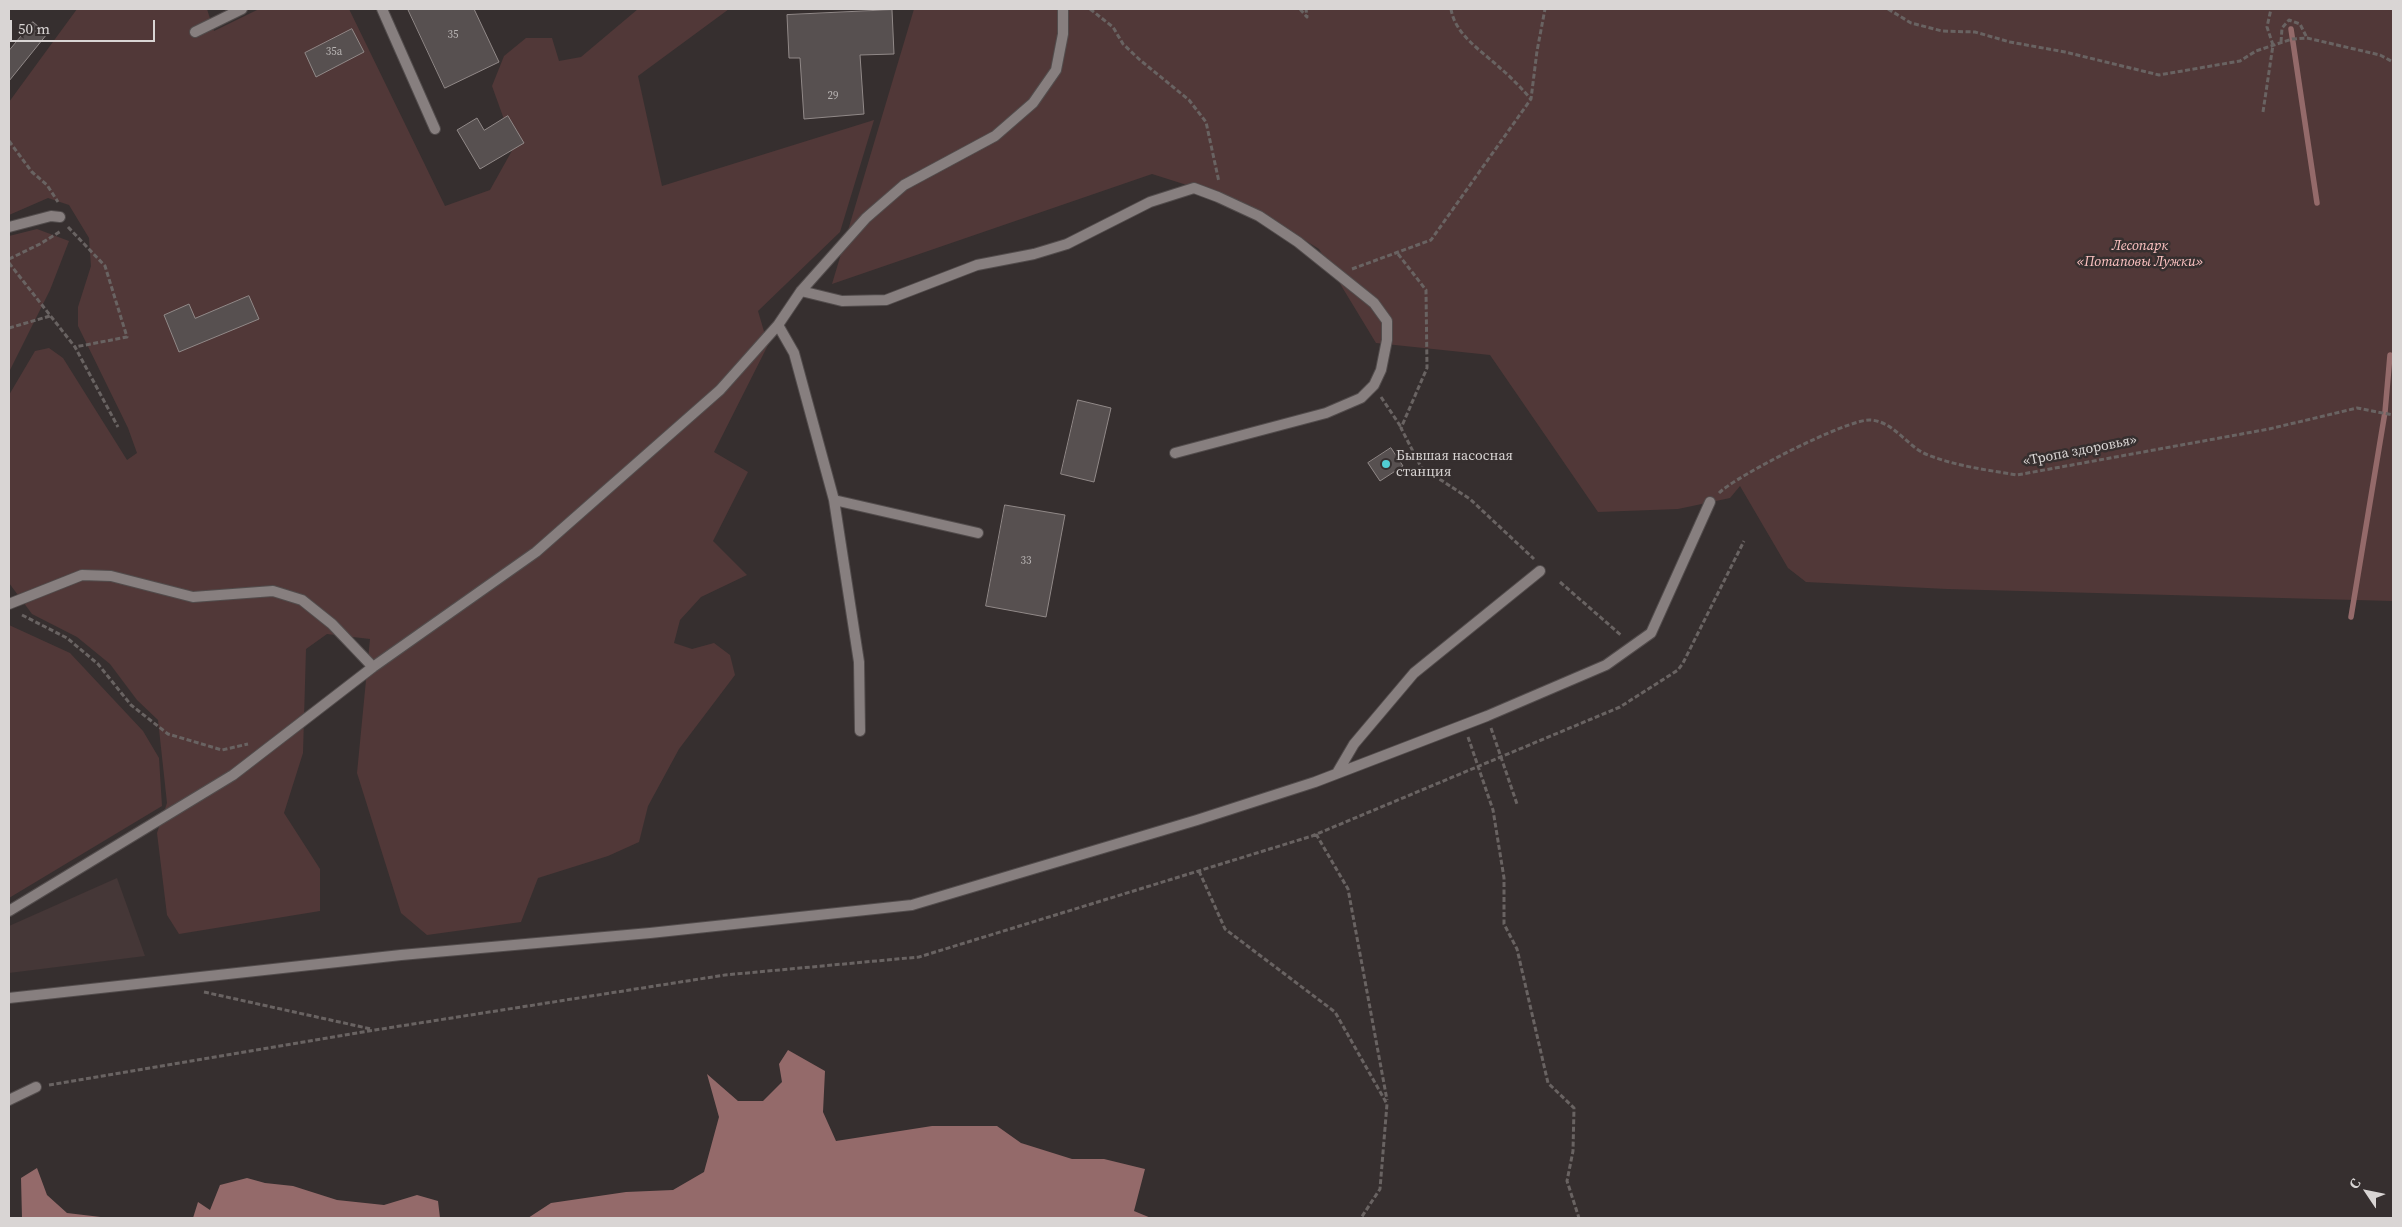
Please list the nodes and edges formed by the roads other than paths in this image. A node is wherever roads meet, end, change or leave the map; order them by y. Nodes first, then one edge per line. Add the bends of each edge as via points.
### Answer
1 (242, 9) edge
2 (382, 9) edge
3 (1063, 9) edge
4 (195, 32) dead end
5 (435, 129) dead end
6 (60, 217) road end
7 (9, 227) edge
8 (801, 291) junction
9 (778, 325) junction
10 (1175, 453) dead end
11 (834, 500) junction
12 (1710, 502) road end
13 (978, 533) dead end
14 (1540, 568) road end
15 (9, 604) edge
16 (373, 667) junction
17 (860, 731) dead end
18 (1337, 773) junction
19 (9, 911) edge
20 (9, 998) edge
21 (36, 1087) dead end
22 (9, 1100) edge

1 - 4 street
2 - 5 street
3 - 8 street via 1063,34 1056,70 1033,103 996,136 904,185 866,218
6 - 7 street via 51,216
8 - 9 street
8 - 10 street via 842,302 886,300 976,266 1067,244 1150,202 1194,188 1218,197 1259,216 1298,242 1374,303 1387,321 1387,340 1381,370 1374,385 1361,398 1326,413
9 - 11 street via 794,353
9 - 16 street via 720,390 536,552
11 - 13 street
11 - 17 street via 859,662
12 - 18 street via 1651,633 1634,646 1606,665 1487,716
14 - 18 street via 1414,673 1354,744
15 - 16 street via 82,575 110,576 193,597 273,591 302,600 332,624
16 - 19 street via 233,775
18 - 20 street via 1197,820 912,905 371,958
21 - 22 street

